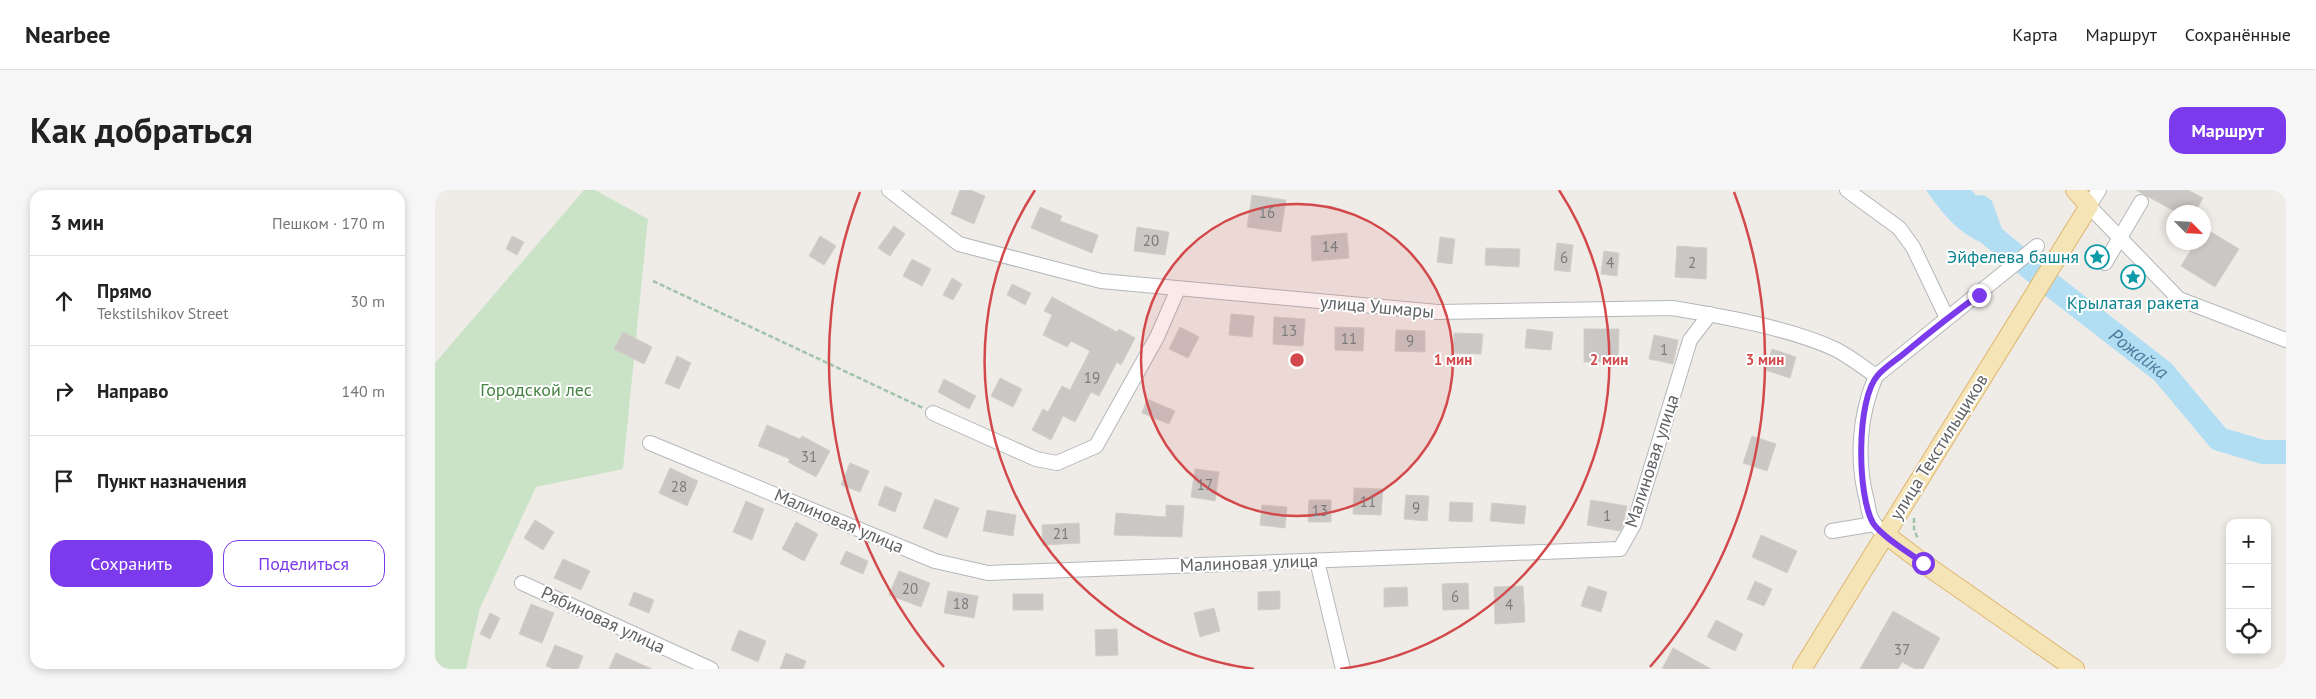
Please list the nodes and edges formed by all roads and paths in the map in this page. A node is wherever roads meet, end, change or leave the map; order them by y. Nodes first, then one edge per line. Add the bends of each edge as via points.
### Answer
1 (889, 190) edge
2 (1847, 190) edge
3 (2075, 190) edge
4 (2099, 190) edge
5 (2141, 202) dead end
6 (2089, 206) junction
7 (2120, 238) junction
8 (2037, 246) dead end
9 (2105, 263) dead end
10 (653, 281) dead end
11 (1178, 289) junction
12 (1710, 314) junction
13 (1947, 318) junction
14 (2286, 340) edge
15 (1877, 376) junction
16 (933, 412) joint
17 (650, 443) dead end
18 (1914, 516) dead end
19 (1879, 529) junction
20 (1831, 532) dead end
21 (1919, 542) dead end
22 (1317, 561) junction
23 (522, 583) dead end
24 (711, 669) edge
25 (1343, 669) edge
26 (1802, 669) edge
27 (2075, 669) edge

1 - 11 street, улица Ушмары via 959,244 1101,281
2 - 13 street via 1899,228 1913,247
3 - 6 main road
4 - 6 street
5 - 7 street
6 - 7 street
6 - 19 main road, улица Текстильщиков via 1993,361
7 - 9 street
7 - 14 street via 2179,299
8 - 13 street
10 - 16 path
11 - 12 street, улица Ушмары via 1438,312 1672,308
11 - 16 street via 1157,337 1096,446 1057,463 1036,459
12 - 15 street, улица Ушмары via 1781,331 1835,350
12 - 22 street, Малиновая улица via 1690,340 1634,524 1620,548
13 - 15 street
15 - 19 street via 1868,398 1861,437 1865,493
17 - 22 street, Малиновая улица via 935,561 988,573
18 - 21 path
19 - 20 street
19 - 26 main road, улица Текстильщиков
19 - 27 main road
22 - 25 street
23 - 24 street, Рябиновая улица

